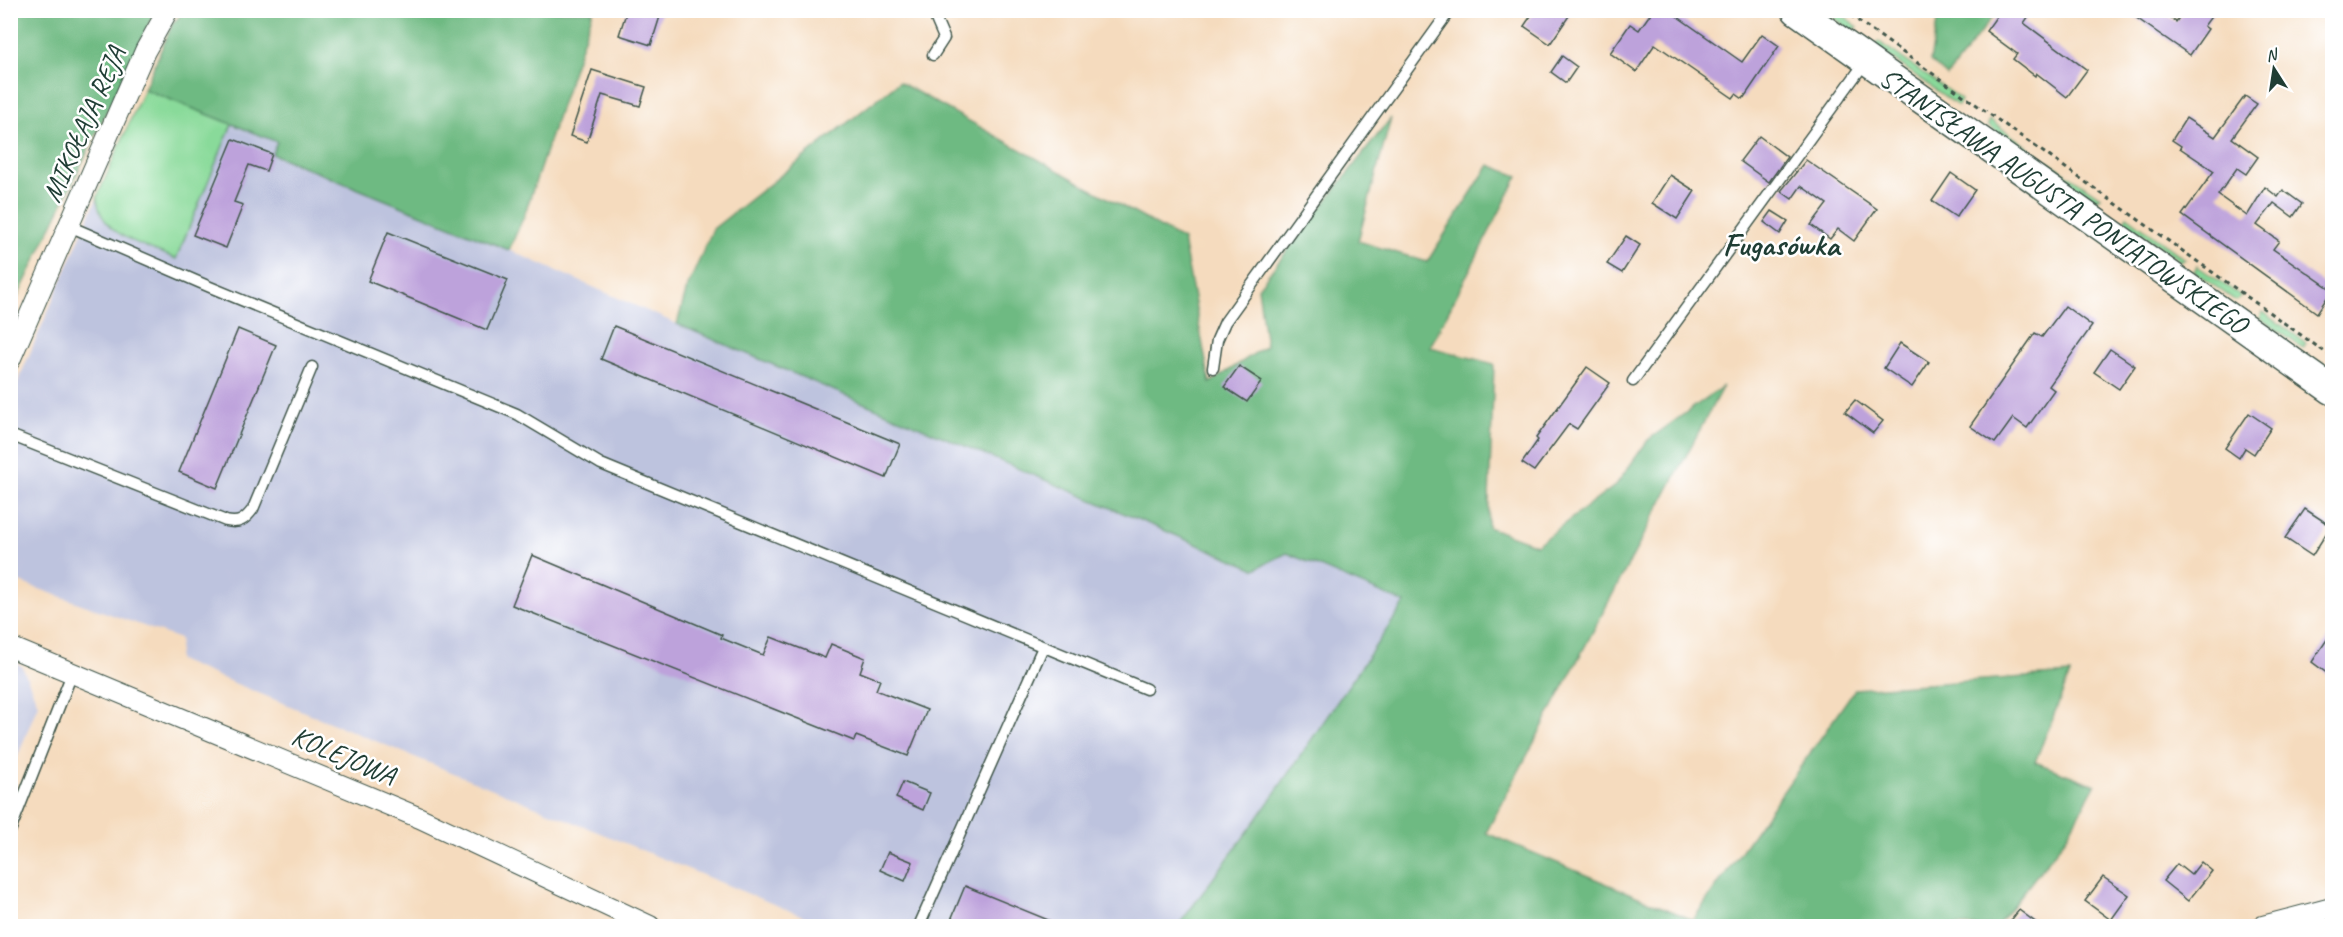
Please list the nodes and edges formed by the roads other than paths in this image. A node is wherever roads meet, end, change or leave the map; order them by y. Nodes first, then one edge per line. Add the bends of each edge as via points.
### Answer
1 (168, 10) edge
2 (932, 10) edge
3 (1450, 10) edge
4 (1796, 10) edge
5 (933, 55) dead end
6 (1867, 60) junction
7 (69, 226) junction
8 (10, 360) edge
9 (312, 367) dead end
10 (1213, 368) dead end
11 (1633, 381) dead end
12 (2332, 390) edge
13 (10, 435) edge
14 (10, 647) edge
15 (1043, 647) junction
16 (72, 671) junction
17 (1146, 689) dead end
18 (10, 831) edge
19 (2332, 908) edge
20 (650, 927) edge
21 (919, 927) edge
22 (2263, 927) edge

1 - 7 street, MIKOŁAJA REJA
2 - 5 lane via 944,38
3 - 10 lane via 1225,322 1216,340
4 - 6 main road, STANISŁAWA AUGUSTA PONIATOWSKIEGO
6 - 11 lane
6 - 12 main road, STANISŁAWA AUGUSTA PONIATOWSKIEGO
7 - 8 street, MIKOŁAJA REJA
7 - 15 lane via 517,414 601,464
9 - 13 lane via 253,509 242,521 234,523
14 - 16 street, KOLEJOWA
15 - 17 lane
15 - 21 lane
16 - 18 lane
16 - 20 street, KOLEJOWA via 420,818
19 - 22 street

